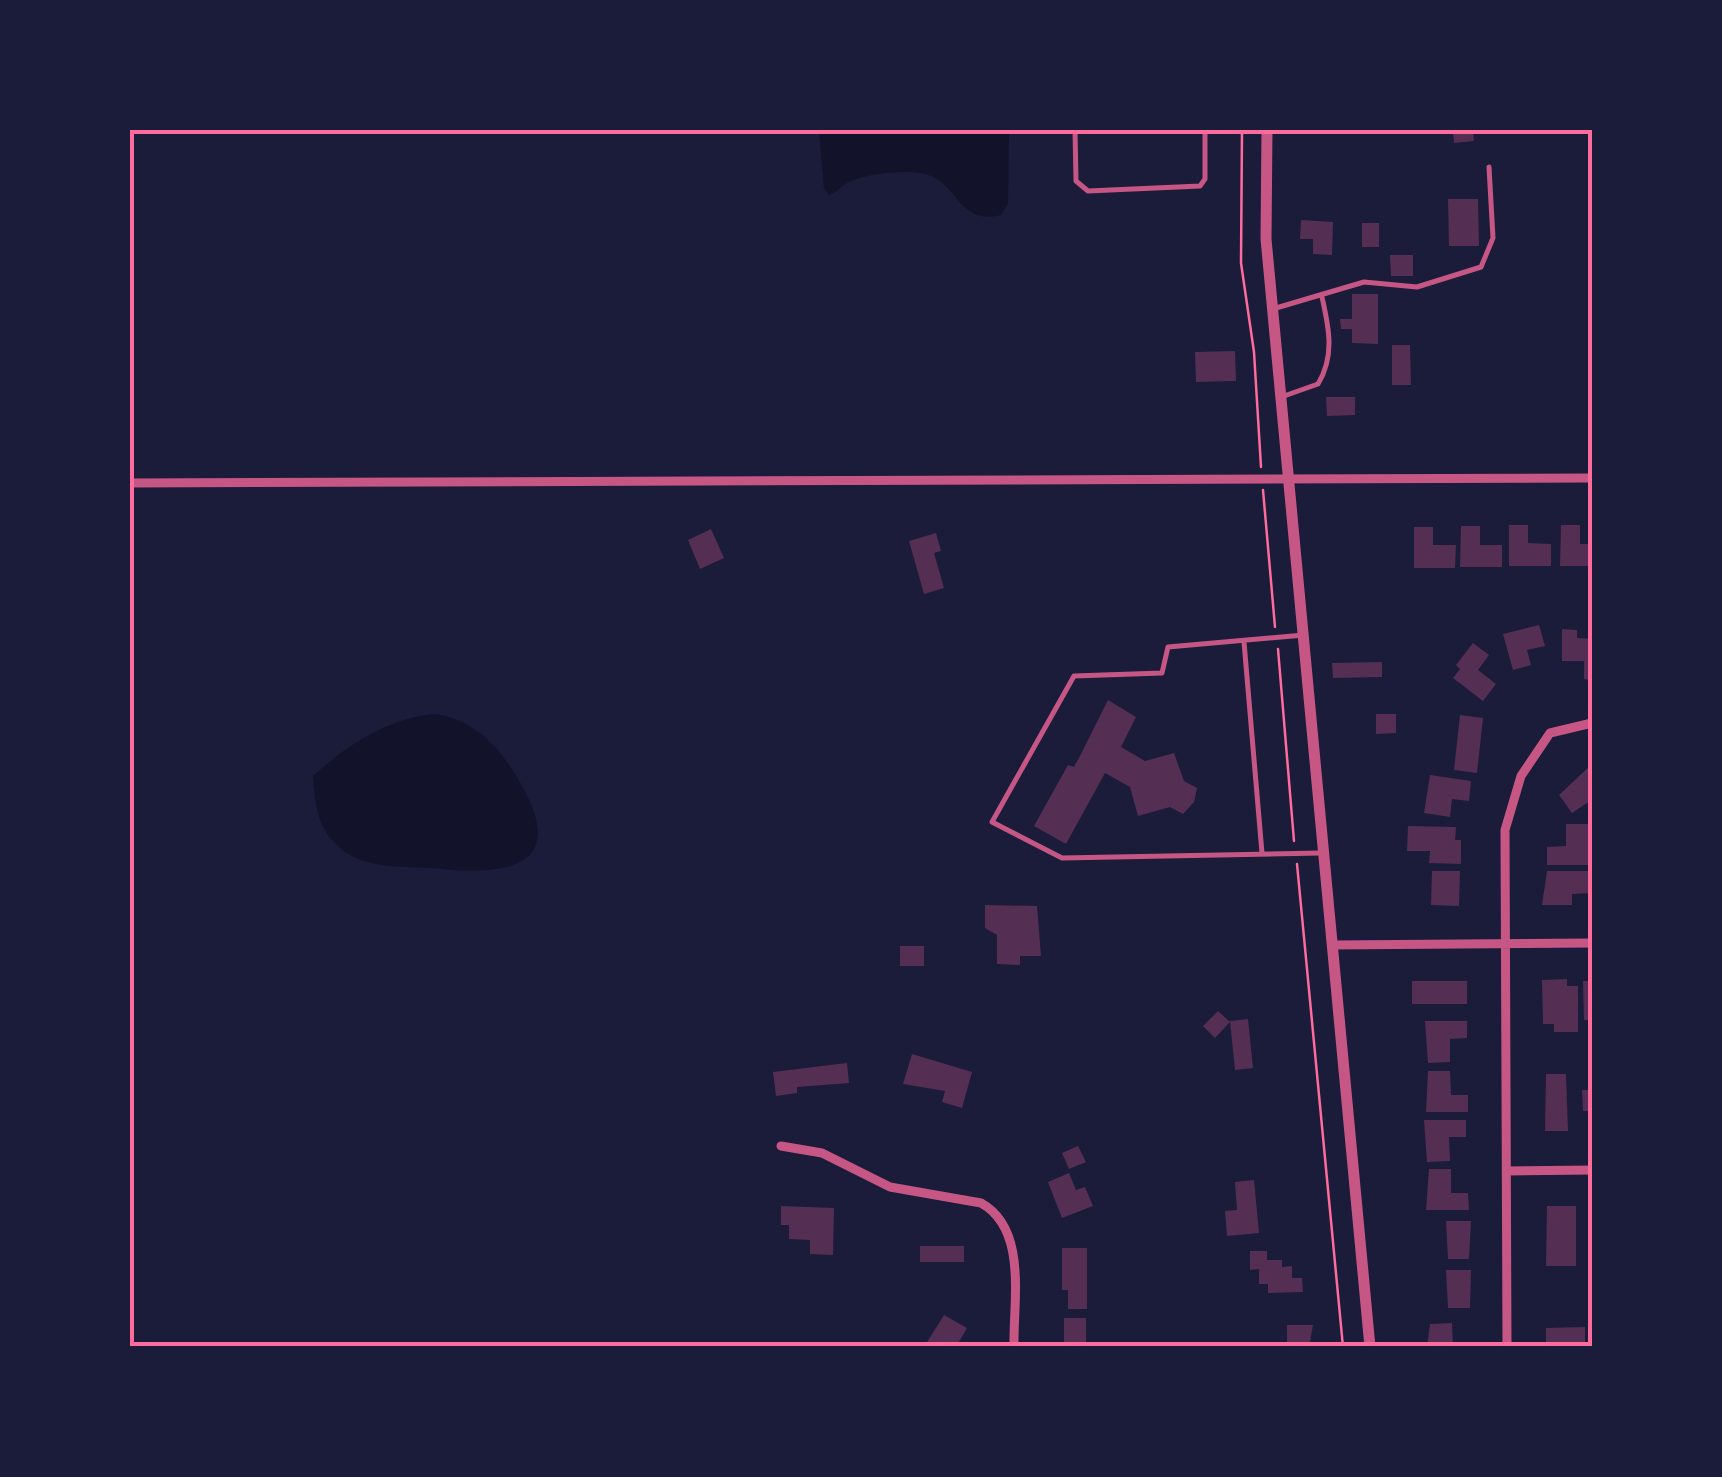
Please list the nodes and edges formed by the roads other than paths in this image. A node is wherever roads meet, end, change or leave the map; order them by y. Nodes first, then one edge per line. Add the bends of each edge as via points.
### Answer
1 (1076, 130) edge
2 (1204, 130) edge
3 (1266, 130) edge
4 (1490, 168) dead end
5 (1322, 297) junction
6 (1273, 308) junction
7 (1281, 397) junction
8 (1287, 478) junction
9 (1592, 478) edge
10 (130, 483) edge
11 (1304, 635) junction
12 (1244, 640) junction
13 (1592, 722) edge
14 (1323, 852) junction
15 (1262, 853) junction
16 (1506, 943) junction
17 (1592, 943) edge
18 (1332, 945) junction
19 (781, 1146) dead end
20 (1592, 1170) edge
21 (1507, 1171) junction
22 (1014, 1347) edge
23 (1370, 1347) edge
24 (1506, 1347) edge

1 - 2 lane via 1076,181 1088,191 1200,186
3 - 6 street
4 - 5 lane via 1493,238 1481,267 1417,286 1364,282
5 - 6 lane
5 - 7 lane via 1330,331 1327,369 1318,384
6 - 7 street
7 - 8 street
8 - 9 street
8 - 10 street
8 - 11 street
11 - 12 lane
11 - 14 street
12 - 15 lane
12 - 15 lane via 1168,647 1162,673 1074,676 992,822 1062,858
13 - 16 street via 1550,733 1521,776 1505,830
14 - 15 lane
14 - 18 street
16 - 17 street
16 - 18 street
16 - 21 street
18 - 23 street
19 - 22 street via 822,1153 890,1188 994,1210 1012,1248
20 - 21 street
21 - 24 street

